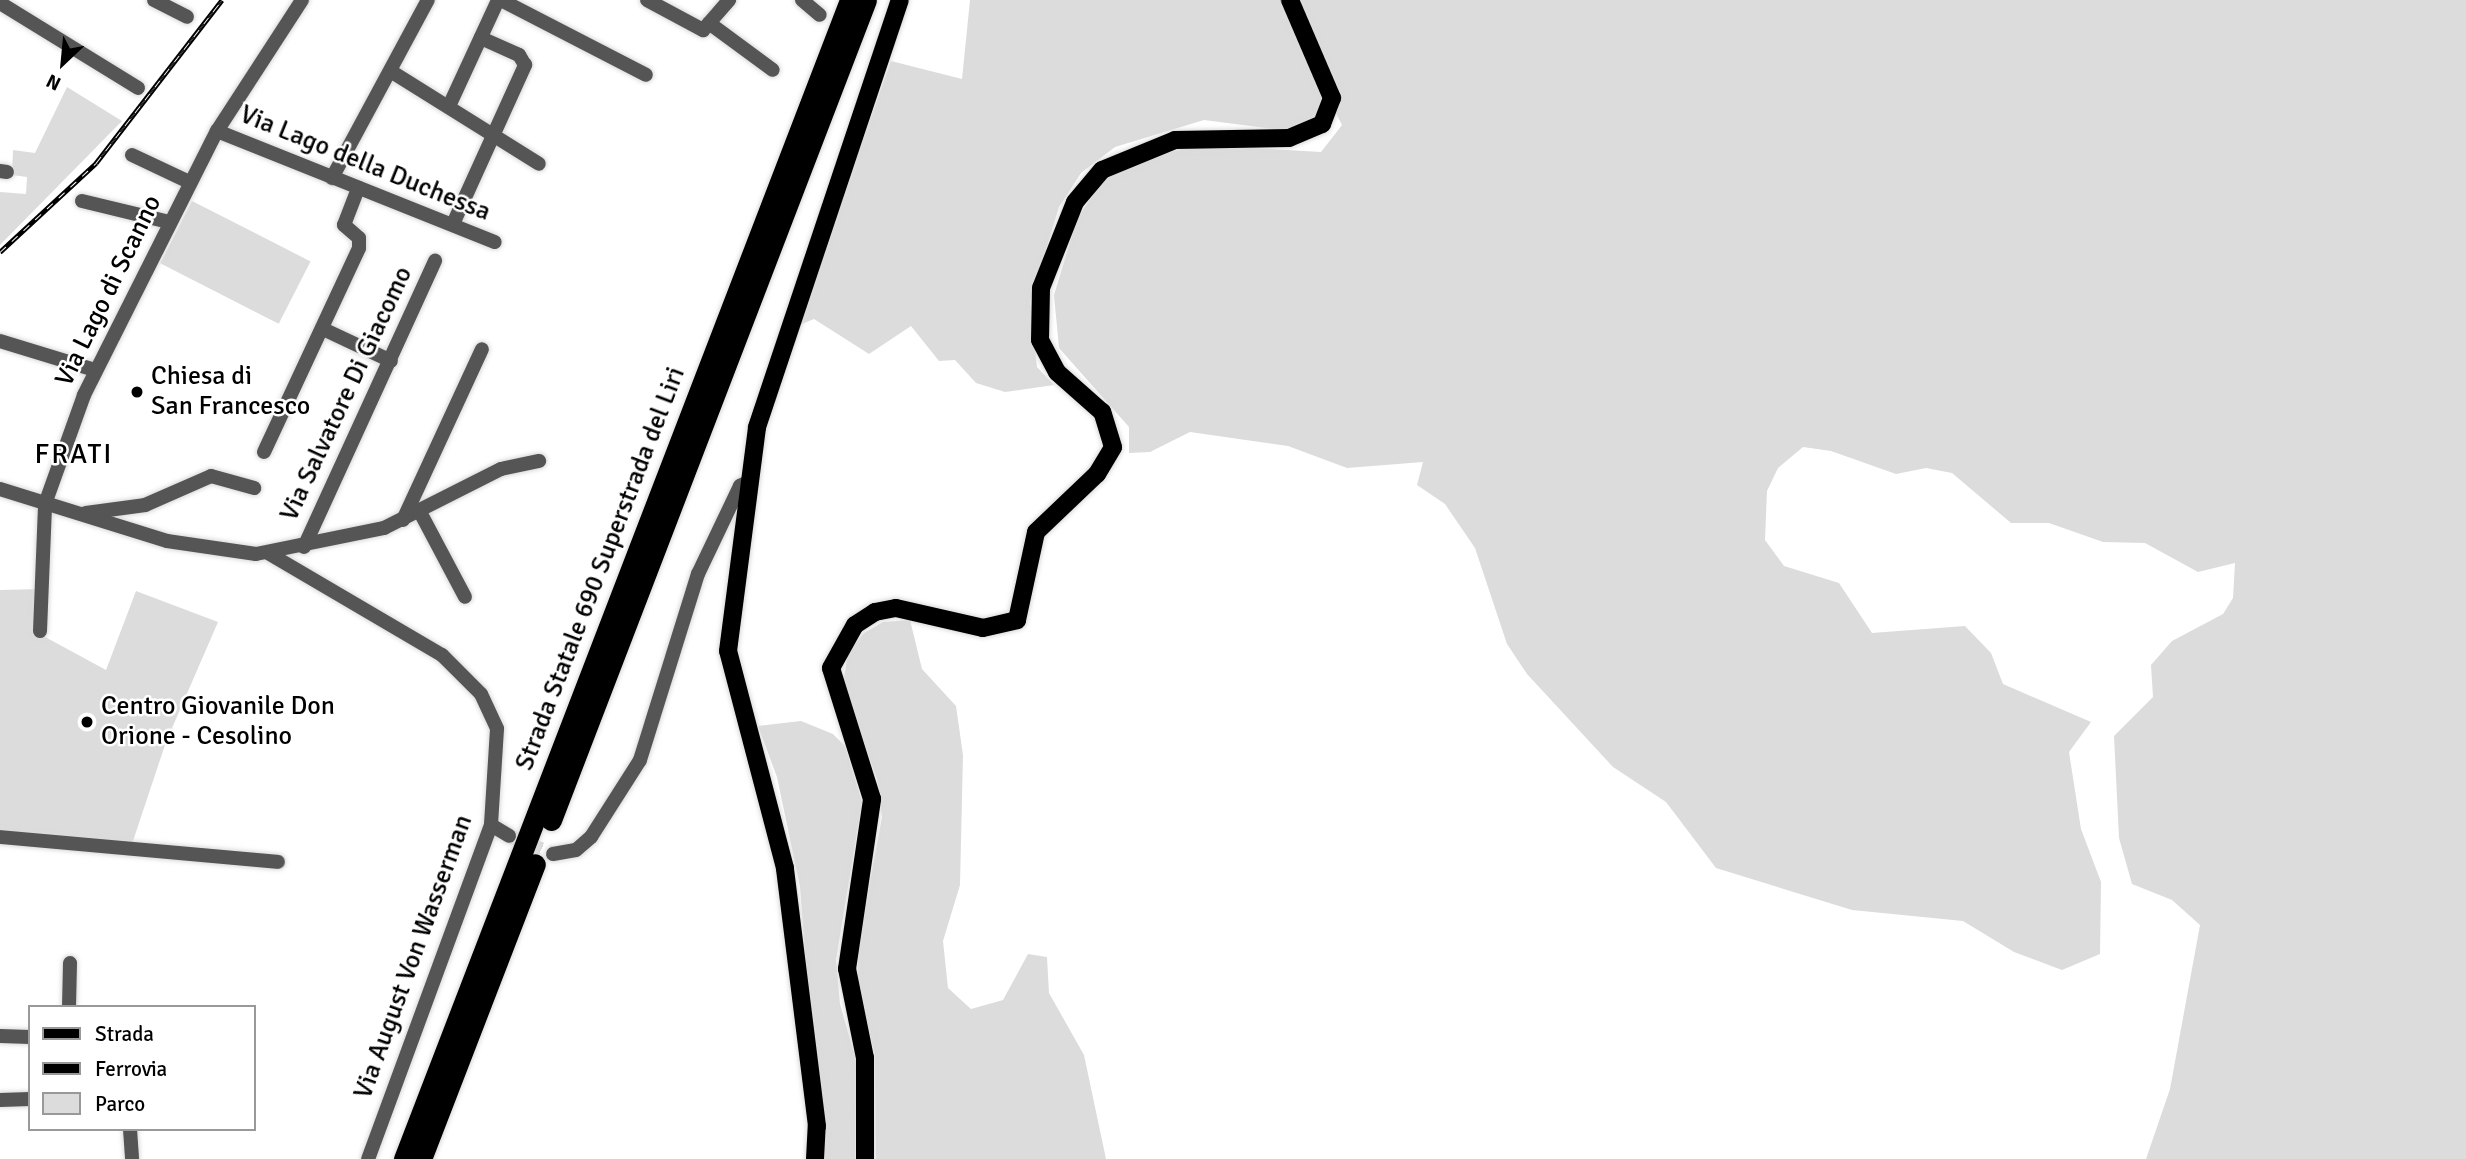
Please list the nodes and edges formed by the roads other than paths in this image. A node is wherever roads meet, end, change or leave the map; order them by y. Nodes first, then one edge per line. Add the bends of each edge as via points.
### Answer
1 (154, 0) edge
2 (302, 0) edge
3 (428, 0) edge
4 (499, 0) edge
5 (647, 0) edge
6 (729, 0) edge
7 (802, 0) edge
8 (850, 0) edge
9 (866, 0) edge
10 (900, 0) edge
11 (1290, 0) edge
12 (0, 3) edge
13 (820, 15) dead end
14 (187, 17) dead end
15 (709, 23) junction
16 (481, 38) junction
17 (773, 70) dead end
18 (392, 72) junction
19 (646, 75) dead end
20 (138, 88) dead end
21 (450, 104) junction
22 (217, 131) junction
23 (494, 134) junction
24 (132, 155) dead end
25 (539, 164) dead end
26 (332, 178) junction
27 (190, 182) junction
28 (358, 188) junction
29 (82, 201) dead end
30 (169, 222) junction
31 (453, 225) junction
32 (495, 242) dead end
33 (435, 261) dead end
34 (323, 329) junction
35 (0, 341) edge
36 (481, 349) dead end
37 (391, 361) junction
38 (95, 369) junction
39 (264, 452) dead end
40 (538, 461) dead end
41 (750, 481) junction
42 (254, 488) dead end
43 (0, 489) edge
44 (45, 504) junction
45 (420, 512) junction
46 (81, 514) junction
47 (403, 520) junction
48 (304, 547) junction
49 (268, 553) junction
50 (465, 597) dead end
51 (40, 631) dead end
52 (491, 825) junction
53 (509, 836) tunnel mouth
54 (0, 837) edge
55 (553, 854) tunnel mouth
56 (278, 862) dead end
57 (70, 963) dead end
58 (69, 1005) edge
59 (0, 1036) edge
60 (28, 1037) edge
61 (28, 1099) edge
62 (0, 1100) edge
63 (130, 1131) edge
64 (132, 1159) edge
65 (368, 1159) edge
66 (404, 1159) edge
67 (421, 1159) edge
68 (814, 1159) edge
69 (865, 1159) edge

1 - 14 street
2 - 22 street, Via Lago di Scanno
3 - 18 street
4 - 16 street
4 - 19 street
5 - 15 street via 703,30
6 - 15 street
7 - 13 street
8 - 66 highway, Strada Statale 690 Superstrada del Liri
9 - 67 highway, Strada Statale 690 Superstrada del Liri
10 - 41 main road via 776,357
11 - 69 main road via 1332,98 1322,124 1289,138 1175,139 1102,170 1075,202 1041,288 1040,340 1058,372 1102,412 1113,447 1097,474 1036,532 1017,620 983,628 896,608 875,612 855,625 831,668 872,799 848,969 865,1058
12 - 20 street
15 - 17 street
16 - 21 street
16 - 23 street via 524,62
18 - 21 street
18 - 26 street
21 - 23 street
22 - 26 street, Via Lago della Duchessa
22 - 27 street, Via Lago di Scanno
23 - 25 street
23 - 31 street
24 - 27 street
26 - 28 street, Via Lago della Duchessa
27 - 30 street, Via Lago di Scanno
28 - 31 street, Via Lago della Duchessa
28 - 34 street via 344,225 360,245
29 - 30 street
30 - 38 street, Via Lago di Scanno
31 - 32 street, Via Lago della Duchessa
33 - 37 street, Via Salvatore Di Giacomo
34 - 37 street
34 - 39 street
35 - 38 street
36 - 47 street
37 - 48 street, Via Salvatore Di Giacomo
38 - 44 street, Via Lago di Scanno
40 - 45 street via 501,469
41 - 55 street via 740,486 698,574 640,760 591,836 576,850
41 - 68 main road via 728,651 785,868 817,1126
42 - 46 street via 211,476 145,505
43 - 44 street
44 - 46 street
44 - 51 street, Via Lago di Scanno
45 - 47 street
45 - 50 street
46 - 49 street via 180,544
47 - 48 street
48 - 49 street
49 - 52 street, Via August Von Wasserman via 420,639 475,685 497,734
52 - 53 street
52 - 65 street, Via August Von Wasserman
54 - 56 street
57 - 58 street
59 - 60 street
61 - 62 street
63 - 64 street

